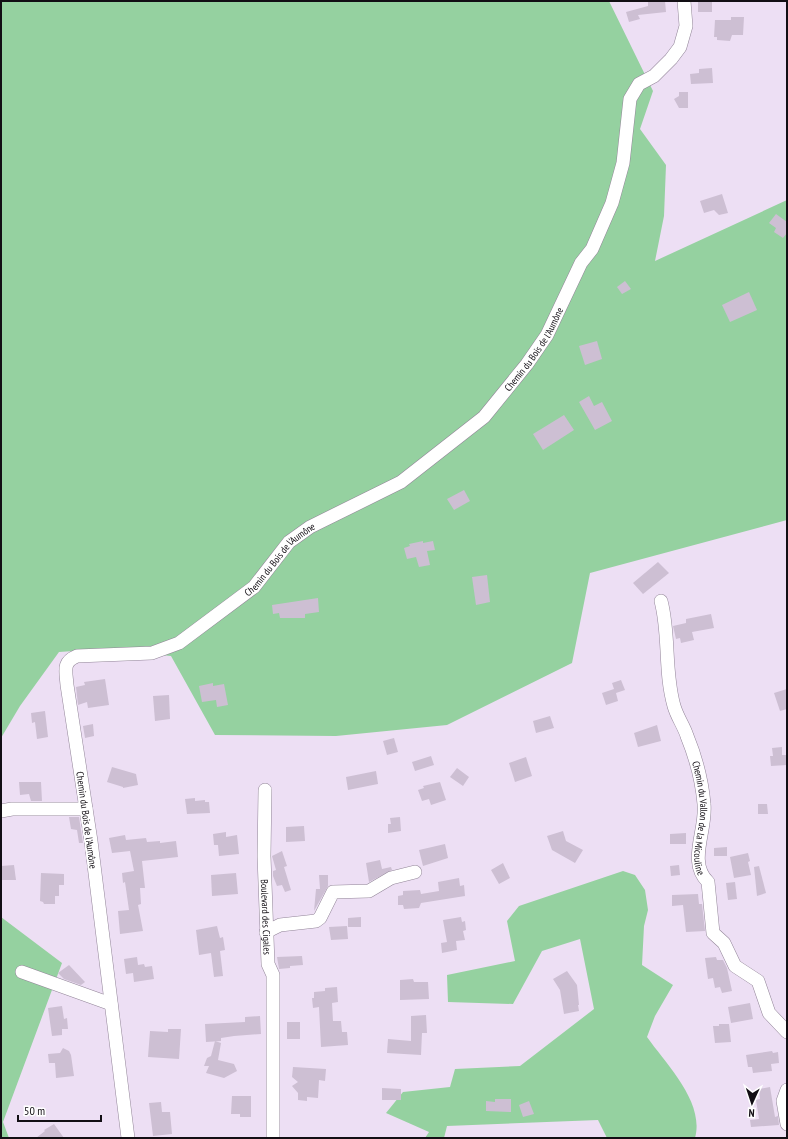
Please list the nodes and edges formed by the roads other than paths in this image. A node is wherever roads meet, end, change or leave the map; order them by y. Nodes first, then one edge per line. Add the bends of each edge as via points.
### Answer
1 (684, 1) edge
2 (661, 601) dead end
3 (265, 790) dead end
4 (86, 809) junction
5 (1, 811) edge
6 (415, 872) dead end
7 (266, 932) junction
8 (22, 972) dead end
9 (111, 1004) junction
10 (769, 1013) junction
11 (787, 1018) edge
12 (787, 1032) edge
13 (787, 1090) edge
14 (787, 1124) edge
15 (128, 1138) edge
16 (273, 1138) edge

1 - 4 street, Chemin du Bois de l'Aumône via 686,26 680,47 654,76 638,84 630,99 623,163 612,203 592,249 581,263 547,335 484,417 401,482 310,528 289,542 254,587 179,643 152,653 76,656 67,662 65,666
2 - 10 street, Chemin du Vallon de la Micouline via 666,619 668,668 674,707 687,735 702,784 704,805 698,863 701,875 708,882 713,933 724,942 735,966 758,982
3 - 7 street, Boulevard des Cigales
4 - 5 street via 12,808
4 - 9 street, Chemin du Bois de l'Aumône
6 - 7 street via 392,878 374,890 333,892 316,921 280,925
7 - 16 street, Boulevard des Cigales via 268,964 273,974
8 - 9 street
9 - 15 street, Chemin du Bois de l'Aumône
10 - 11 street
10 - 12 street, Chemin du Vallon de la Micouline
13 - 14 street via 783,1101

